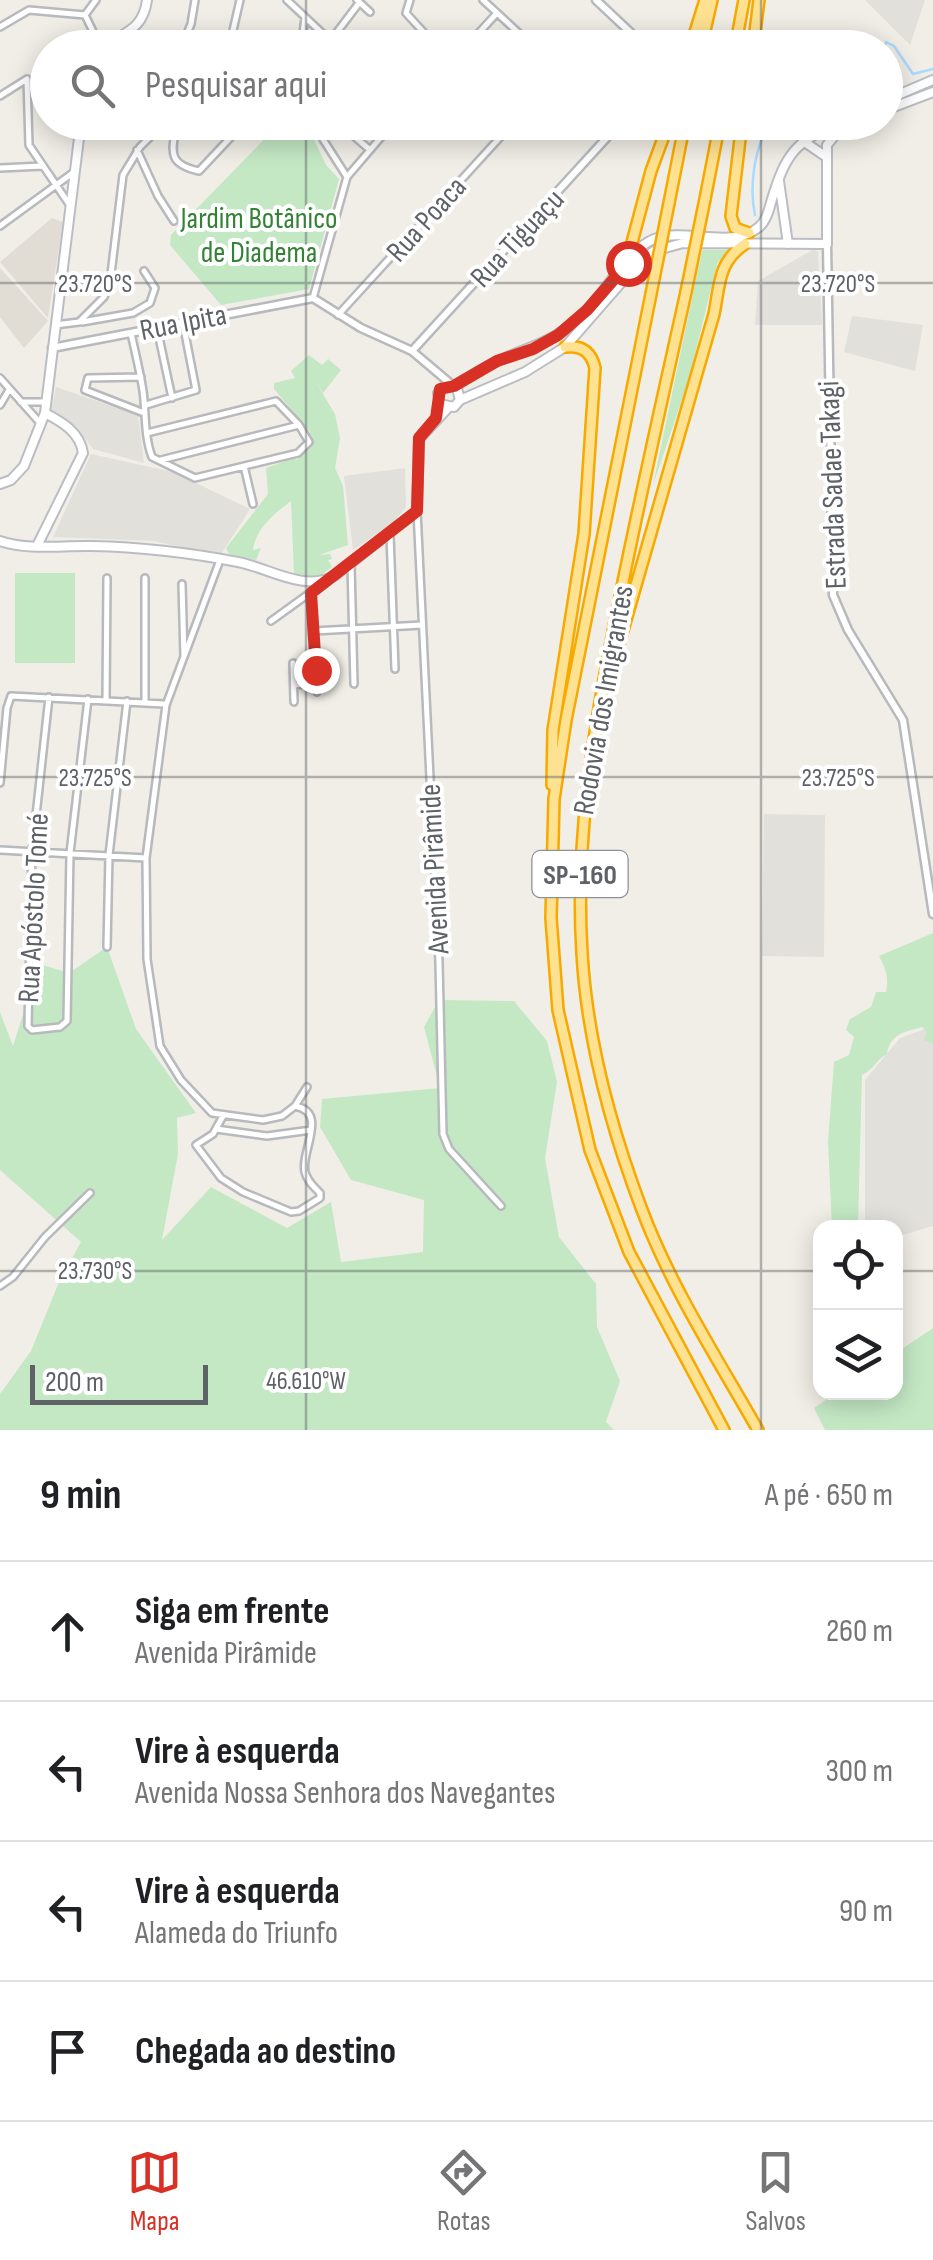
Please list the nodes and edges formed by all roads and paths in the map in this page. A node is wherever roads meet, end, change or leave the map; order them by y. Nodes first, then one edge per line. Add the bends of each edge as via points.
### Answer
1 (96, 0) edge
2 (147, 0) edge
3 (195, 0) edge
4 (240, 0) edge
5 (286, 0) edge
6 (410, 0) edge
7 (483, 0) edge
8 (596, 0) edge
9 (708, 0) edge
10 (744, 0) edge
11 (759, 0) edge
12 (358, 1) edge
13 (370, 12) dead end
14 (497, 13) junction
15 (84, 15) junction
16 (306, 18) junction
17 (0, 27) edge
18 (92, 30) edge
19 (132, 30) edge
20 (188, 30) edge
21 (233, 30) edge
22 (304, 30) edge
23 (319, 30) edge
24 (338, 30) edge
25 (419, 30) edge
26 (481, 30) edge
27 (515, 30) edge
28 (628, 30) edge
29 (697, 30) edge
30 (704, 30) edge
31 (738, 30) edge
32 (755, 30) edge
33 (933, 80) edge
34 (933, 92) edge
35 (903, 93) edge
36 (0, 96) edge
37 (903, 103) edge
38 (78, 140) edge
39 (147, 140) edge
40 (171, 140) edge
41 (227, 140) edge
42 (323, 140) edge
43 (359, 140) edge
44 (379, 140) edge
45 (498, 140) edge
46 (604, 140) edge
47 (662, 140) edge
48 (682, 140) edge
49 (717, 140) edge
50 (740, 140) edge
51 (803, 140) joint
52 (831, 140) edge
53 (137, 150) junction
54 (370, 150) junction
55 (825, 156) junction
56 (43, 166) junction
57 (0, 168) edge
58 (74, 171) junction
59 (779, 176) junction
60 (347, 177) junction
61 (57, 182) junction
62 (70, 206) junction
63 (174, 222) dead end
64 (0, 226) edge
65 (748, 233) junction
66 (746, 244) junction
67 (788, 244) junction
68 (827, 244) junction
69 (626, 265) junction
70 (144, 271) dead end
71 (313, 298) junction
72 (338, 315) junction
73 (79, 322) junction
74 (183, 322) junction
75 (55, 325) junction
76 (157, 328) junction
77 (131, 333) junction
78 (544, 344) junction
79 (565, 347) junction
80 (52, 348) junction
81 (412, 351) junction
82 (526, 372) junction
83 (141, 377) junction
84 (0, 378) edge
85 (448, 386) junction
86 (9, 390) junction
87 (172, 398) junction
88 (460, 400) junction
89 (18, 402) junction
90 (46, 402) junction
91 (0, 405) edge
92 (444, 406) junction
93 (144, 410) junction
94 (45, 413) junction
95 (41, 424) junction
96 (299, 425) junction
97 (147, 432) junction
98 (158, 461) junction
99 (244, 466) junction
100 (0, 484) edge
101 (253, 504) dead end
102 (417, 511) junction
103 (390, 532) junction
104 (0, 541) edge
105 (37, 546) junction
106 (220, 560) junction
107 (350, 562) junction
108 (106, 578) dead end
109 (145, 578) dead end
110 (330, 579) junction
111 (302, 581) junction
112 (182, 584) dead end
113 (311, 593) junction
114 (301, 599) junction
115 (271, 620) dead end
116 (422, 625) junction
117 (393, 626) junction
118 (354, 629) junction
119 (314, 631) junction
120 (184, 660) junction
121 (293, 663) dead end
122 (395, 670) dead end
123 (605, 672) junction
124 (316, 684) junction
125 (354, 684) dead end
126 (294, 685) junction
127 (316, 692) dead end
128 (50, 697) junction
129 (88, 699) junction
130 (106, 700) junction
131 (126, 701) junction
132 (145, 702) junction
133 (294, 702) dead end
134 (166, 704) junction
135 (0, 783) edge
136 (554, 799) junction
137 (0, 850) edge
138 (32, 852) junction
139 (70, 853) junction
140 (109, 854) junction
141 (146, 858) junction
142 (933, 914) edge
143 (107, 947) dead end
144 (307, 1087) dead end
145 (295, 1106) junction
146 (223, 1116) junction
147 (216, 1129) junction
148 (313, 1130) junction
149 (90, 1192) dead end
150 (502, 1206) dead end
151 (0, 1286) edge
152 (724, 1430) edge
153 (758, 1430) edge

1 - 15 street
2 - 19 main road via 144,18
3 - 20 street
4 - 21 street
5 - 16 street
6 - 25 street via 406,13
7 - 14 street
8 - 28 street
9 - 29 highway
9 - 30 highway
10 - 31 highway
11 - 32 highway
12 - 13 street
12 - 24 street
14 - 26 street
14 - 27 street
15 - 17 street via 30,10
15 - 18 street
16 - 22 street
16 - 23 street
33 - 35 main road
34 - 37 main road
36 - 56 street via 27,79 29,145
38 - 58 main road
39 - 53 street
40 - 41 street via 172,154 199,171
42 - 60 street
43 - 54 street
44 - 54 street
45 - 72 street, Rua Poaca
46 - 81 street, Rua Tiguaçu
47 - 69 highway
48 - 136 highway, Rodovia dos Imigrantes / SP-160, bridge
49 - 123 highway, Rodovia dos Imigrantes / SP-160, bridge
50 - 65 highway via 730,216 734,228
51 - 55 main road
51 - 59 main road
52 - 55 main road
53 - 63 street
53 - 73 street via 123,174 107,290
54 - 60 street
55 - 68 main road, Estrada Sadae Takagi
56 - 57 street
56 - 61 street
58 - 61 street
58 - 62 main road
59 - 65 main road via 761,226
59 - 67 main road
60 - 71 street
61 - 62 street
61 - 64 street
62 - 75 main road
65 - 69 main road via 665,236 642,246
66 - 67 main road
66 - 79 main road via 654,251
66 - 123 highway via 724,264 615,658
67 - 68 main road
68 - 142 street, Estrada Sadae Takagi via 832,594 903,720
69 - 78 main road via 587,310
70 - 73 street via 155,288 150,303 133,313
71 - 72 street
71 - 74 street, Rua Ipita
72 - 81 street
73 - 75 street
74 - 76 street, Rua Ipita
74 - 87 street via 197,388
75 - 80 main road
76 - 77 street, Rua Ipita
76 - 87 street
77 - 80 street, Rua Ipita
77 - 83 street
78 - 82 main road via 510,364 515,374
78 - 85 main road
79 - 82 main road
79 - 136 highway via 586,351 595,368 584,534 551,746
80 - 90 main road
81 - 85 street
82 - 88 main road
83 - 93 street
83 - 93 street via 88,378 85,390
84 - 86 street
85 - 88 main road via 459,391
85 - 92 main road via 437,397
86 - 89 street
86 - 91 street
87 - 93 street
88 - 92 main road
89 - 90 street
89 - 95 street
90 - 94 main road
92 - 102 main road via 419,438
93 - 97 street
94 - 95 main road
94 - 105 main road via 70,429 84,453
95 - 100 main road via 24,466
96 - 97 street via 276,401
96 - 98 street
96 - 99 street via 308,438 304,450
97 - 98 street
98 - 99 street via 195,478
99 - 101 street
102 - 103 main road
102 - 116 street, Avenida Pirâmide
103 - 107 main road
103 - 117 street
104 - 105 main road
105 - 106 main road
106 - 111 main road
106 - 120 street
107 - 110 main road
107 - 118 street
108 - 130 street
109 - 132 street
110 - 111 main road
110 - 113 street
111 - 114 street
112 - 120 street
113 - 114 street
113 - 119 street
114 - 115 street
116 - 117 street
116 - 150 street, Avenida Pirâmide via 443,1134
117 - 118 street
117 - 122 street
118 - 119 street
118 - 125 street
119 - 124 street
120 - 134 street
121 - 126 street
123 - 153 highway, Rodovia dos Imigrantes / SP-160 via 580,850 582,954 593,1040 643,1212
124 - 126 street
124 - 127 street
126 - 133 street
128 - 129 street
128 - 135 street via 12,696
128 - 138 street, Rua Apóstolo Tomé
129 - 130 street
129 - 139 street
130 - 131 street
131 - 132 street
131 - 140 street
132 - 134 street
134 - 141 street
136 - 152 highway, Rodovia dos Imigrantes / SP-160 via 550,918 558,1010 576,1101 622,1238
137 - 138 street
138 - 139 street
138 - 139 street, Rua Apóstolo Tomé via 32,1030 66,1021
139 - 140 street
140 - 141 street
140 - 143 street
141 - 146 street via 147,959 160,1046 201,1104
144 - 145 street
145 - 146 street via 270,1119
145 - 148 street via 309,1113
146 - 147 street
147 - 148 street via 266,1136
147 - 148 street via 196,1145 221,1178 291,1212 320,1198 304,1169
149 - 151 street

